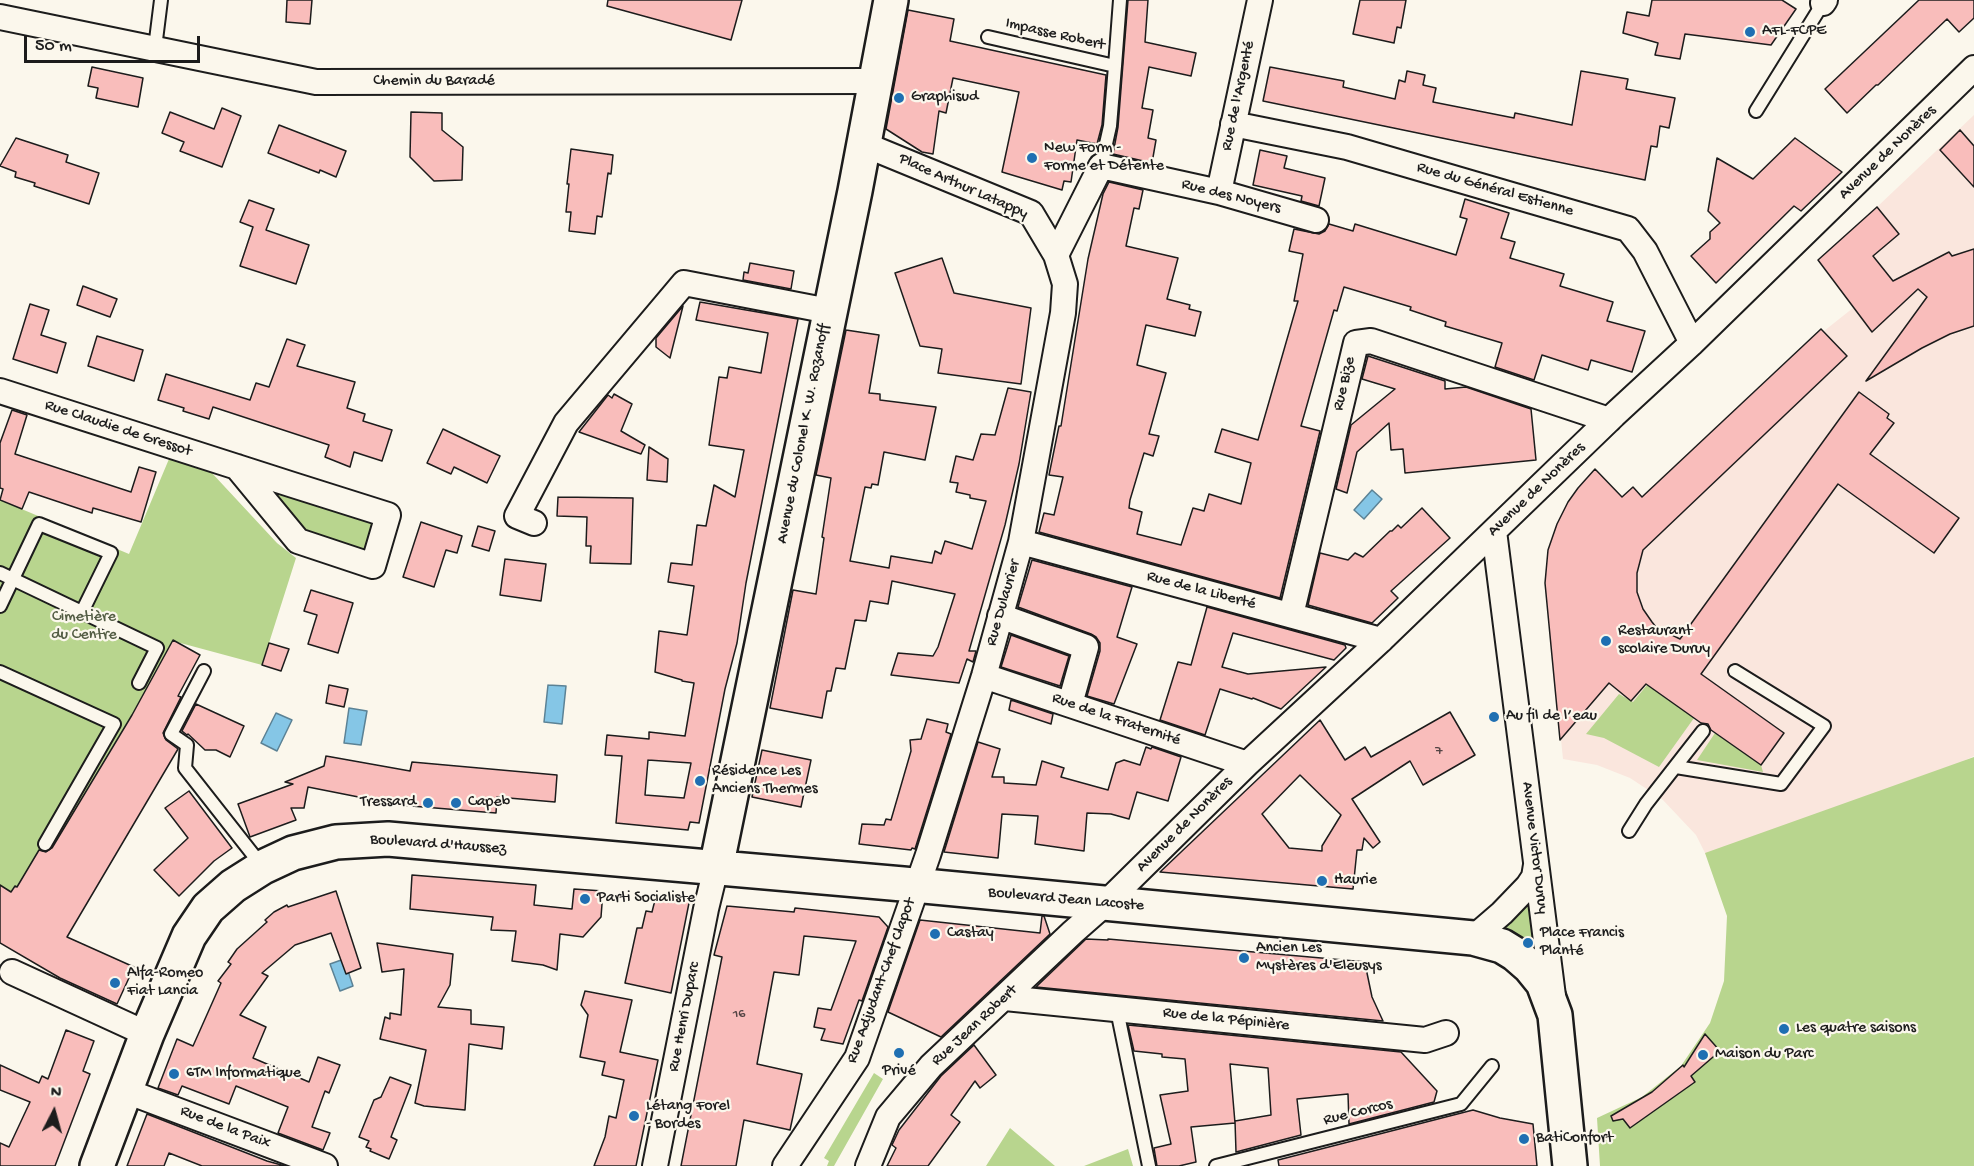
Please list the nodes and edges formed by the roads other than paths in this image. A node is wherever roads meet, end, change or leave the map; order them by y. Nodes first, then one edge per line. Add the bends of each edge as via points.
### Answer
1 (160, 0) edge
2 (891, 0) edge
3 (1120, 0) edge
4 (1260, 0) edge
5 (1824, 1) edge
6 (0, 17) edge
7 (988, 37) dead end
8 (155, 48) junction
9 (1115, 66) junction
10 (1972, 72) edge
11 (875, 81) junction
12 (1756, 111) dead end
13 (1233, 124) junction
14 (863, 144) junction
15 (1101, 166) junction
16 (1219, 192) junction
17 (1316, 220) dead end
18 (1056, 255) junction
19 (829, 311) junction
20 (1063, 313) joint
21 (1692, 343) junction
22 (0, 391) edge
23 (1609, 420) junction
24 (237, 466) junction
25 (534, 523) dead end
26 (1494, 531) junction
27 (1022, 542) junction
28 (0, 573) edge
29 (13, 579) junction
30 (0, 606) edge
31 (82, 612) junction
32 (1291, 615) junction
33 (1000, 616) junction
34 (1381, 640) junction
35 (1735, 670) dead end
36 (204, 671) dead end
37 (0, 672) edge
38 (984, 676) junction
39 (139, 683) dead end
40 (1070, 704) junction
41 (1703, 731) dead end
42 (1247, 764) junction
43 (1676, 767) junction
44 (1629, 831) dead end
45 (45, 844) dead end
46 (1536, 866) junction
47 (263, 867) junction
48 (716, 868) junction
49 (918, 885) junction
50 (1106, 903) junction
51 (1473, 938) junction
52 (6, 969) edge
53 (1005, 998) junction
54 (1117, 1010) junction
55 (1556, 1015) junction
56 (1446, 1033) dead end
57 (147, 1034) junction
58 (1492, 1066) dead end
59 (126, 1091) junction
60 (790, 1164) edge
61 (97, 1166) edge
62 (325, 1166) edge
63 (655, 1166) edge
64 (868, 1166) edge
65 (1149, 1166) edge
66 (1216, 1166) edge
67 (1569, 1166) edge

1 - 8 lane
2 - 11 main road, Avenue du Colonel K. W. Rozanoff
3 - 9 lane, Impasse Robert
4 - 13 street, Rue de l'Argenté
5 - 12 lane
6 - 8 street, Chemin du Baradé
7 - 9 lane, Impasse Robert
8 - 11 street, Chemin du Baradé via 316,82
9 - 15 lane, Impasse Robert via 1110,126
10 - 21 street, Avenue de Nonères
11 - 14 main road, Avenue du Colonel K. W. Rozanoff
13 - 16 street, Rue de l'Argenté
13 - 21 street, Rue du Général Estienne via 1347,147 1628,229 1646,251
14 - 18 street, Place Arthur Latappy via 1031,213
14 - 19 main road, Avenue du Colonel K. W. Rozanoff
15 - 16 street, Rue des Noyers
15 - 18 street
16 - 17 street, Rue des Noyers
18 - 20 street, Place Arthur Latappy via 1065,284
19 - 25 street via 684,283 566,423 517,516
19 - 48 main road, Avenue du Colonel K. W. Rozanoff
20 - 27 street, Rue Dulaurier
21 - 23 street, Avenue de Nonères
22 - 24 street, Rue Claudie de Gressot
23 - 26 street, Avenue de Nonères
23 - 32 street, Rue Bize via 1371,341 1356,343
24 - 24 street, Rue Claudie de Gressot via 298,541 373,566 388,515
26 - 34 street, Avenue de Nonères
26 - 46 street, Avenue Victor Duruy
27 - 32 street, Rue de la Liberté
27 - 33 street, Rue Dulaurier
28 - 29 lane
29 - 30 lane
29 - 31 lane
29 - 31 lane via 39,524 111,553
31 - 39 lane via 157,648
32 - 34 street, Rue de la Liberté
33 - 38 street, Rue Dulaurier
33 - 40 street via 1086,647
34 - 42 street, Avenue de Nonères
35 - 43 lane via 1824,726 1781,784
36 - 47 lane via 171,734 187,745 184,768
37 - 45 lane via 114,724
38 - 40 street, Rue de la Fraternité
38 - 49 street, Rue Dulaurier
40 - 42 street, Rue de la Fraternité
41 - 43 lane
42 - 50 street, Avenue de Nonères
43 - 44 lane
46 - 51 street via 1528,886
46 - 55 street, Avenue Victor Duruy
47 - 48 main road, Boulevard d'Haussez via 293,853 336,842 388,838
47 - 57 main road, Boulevard d'Haussez via 233,886 197,922
48 - 49 main road, Boulevard Jean Lacoste
48 - 63 street, Rue Henri Duparc
49 - 50 main road, Boulevard Jean Lacoste
49 - 60 street, Rue Adjudant-Chef Clapot via 857,1058
50 - 51 main road, Boulevard Jean Lacoste
50 - 53 street, Rue Jean Robert
51 - 55 main road via 1502,946 1530,967 1542,982
52 - 57 street
53 - 54 street, Rue de la Pépinière
53 - 64 street, Rue Jean Robert via 931,1066 888,1118
54 - 56 street, Rue de la Pépinière via 1425,1040
54 - 65 lane
55 - 67 main road, Avenue Victor Duruy
57 - 59 main road, Boulevard d'Haussez
58 - 66 lane, Rue Corcos via 1461,1104
59 - 61 main road, Boulevard d'Haussez
59 - 62 street, Rue de la Paix

